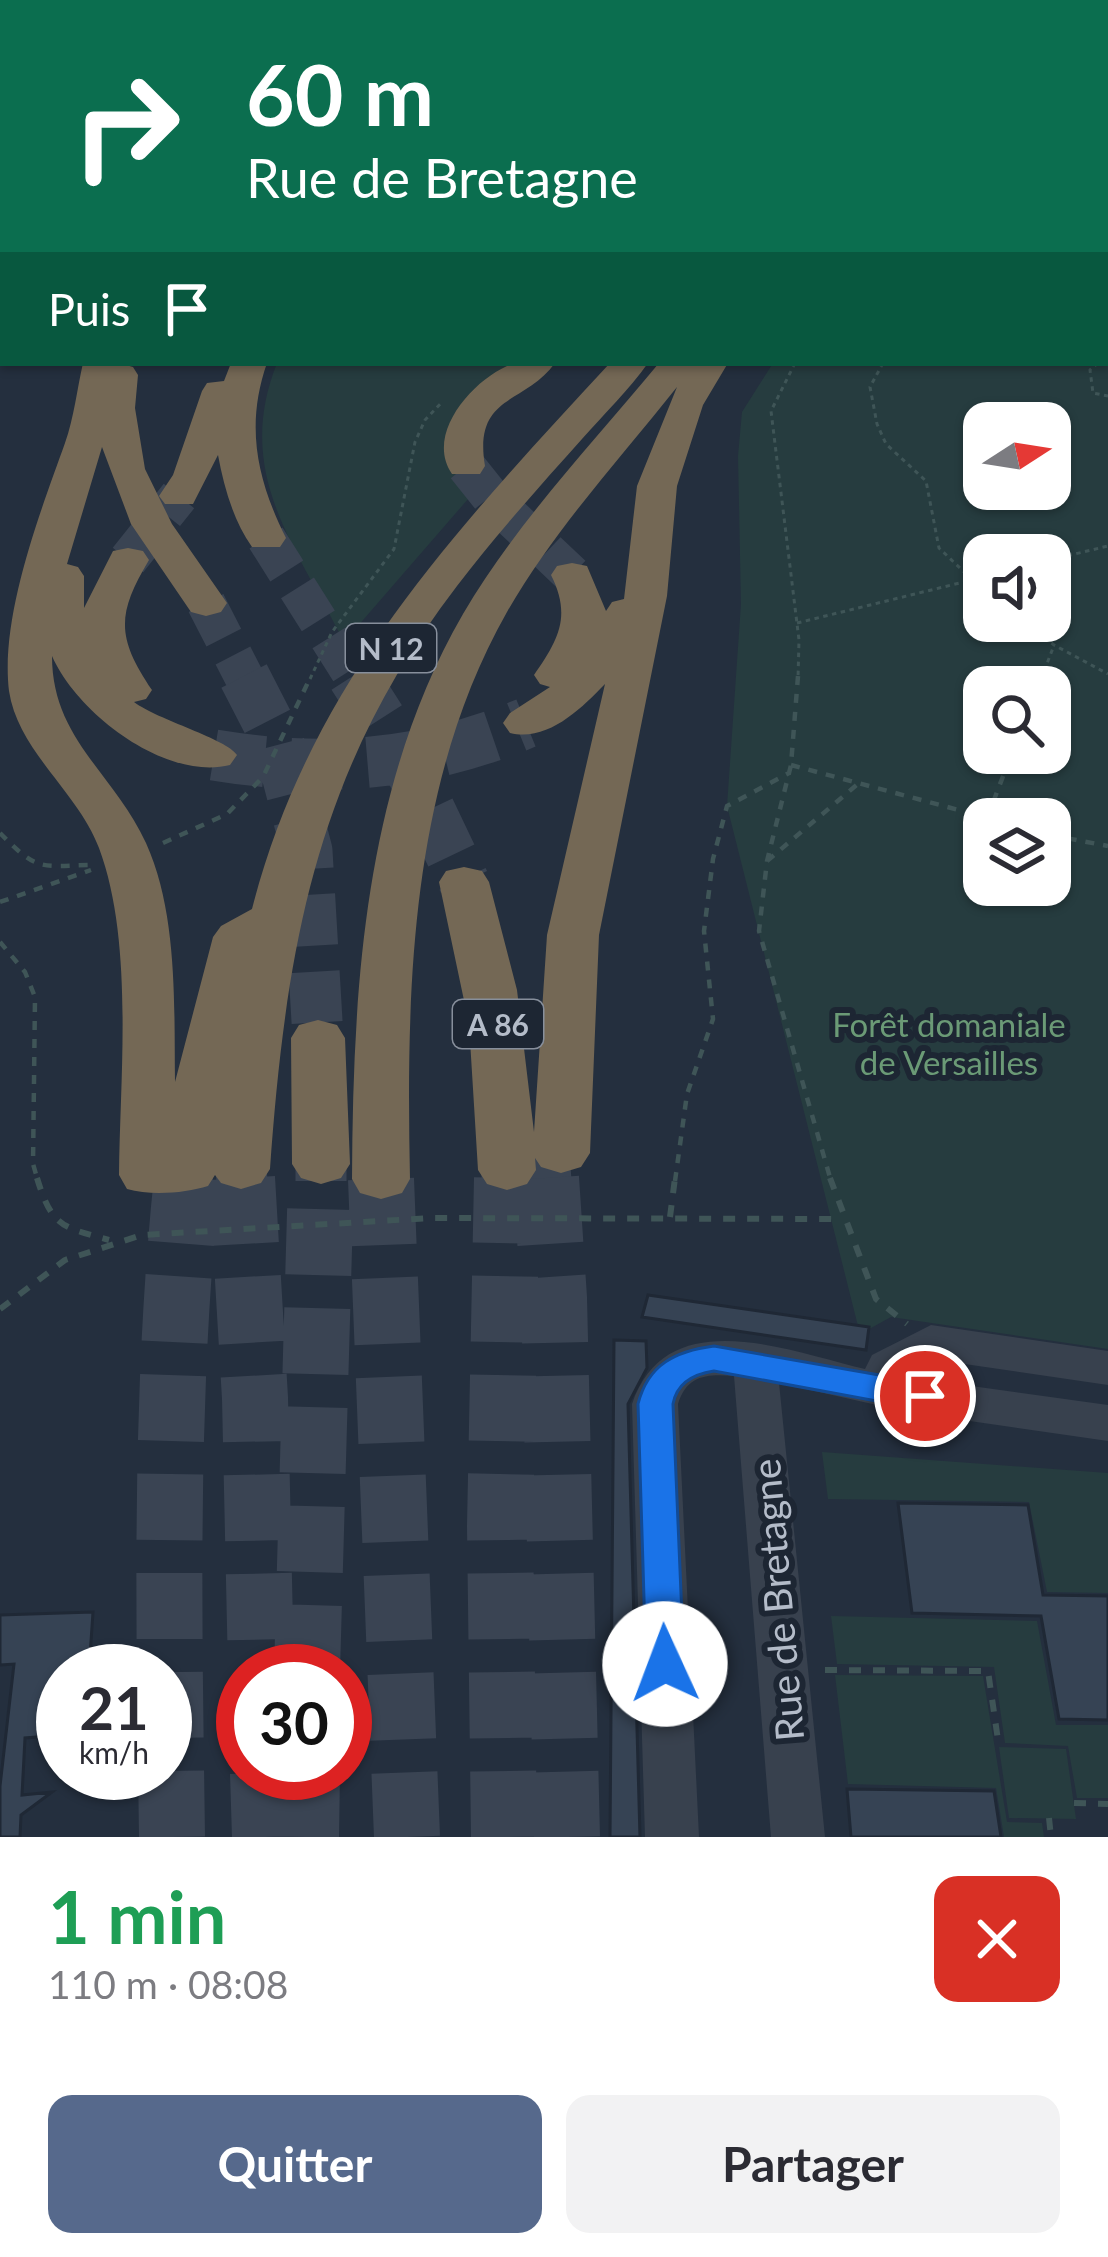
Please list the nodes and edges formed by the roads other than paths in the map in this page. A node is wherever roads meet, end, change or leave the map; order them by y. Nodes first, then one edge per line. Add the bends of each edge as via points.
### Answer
1 (100, 366) edge
2 (124, 366) edge
3 (235, 366) edge
4 (248, 366) edge
5 (532, 366) edge
6 (627, 366) edge
7 (676, 366) edge
8 (708, 366) edge
9 (80, 448) junction
10 (466, 466) dead end
11 (657, 486) junction
12 (179, 496) tunnel mouth
13 (266, 538) tunnel mouth
14 (128, 560) tunnel mouth
15 (572, 575) tunnel mouth
16 (206, 603) tunnel mouth
17 (474, 877) tunnel mouth
18 (318, 1037) tunnel mouth
19 (321, 1164) tunnel mouth
20 (381, 1179) tunnel mouth
21 (755, 1362) junction
22 (1108, 1368) edge
23 (880, 1390) junction
24 (1108, 1423) edge
25 (672, 1837) edge
26 (798, 1837) edge

1 - 9 highway
2 - 16 highway via 115,419 124,467 147,520
3 - 12 highway
4 - 13 highway via 234,447
5 - 10 highway via 468,419
6 - 9 highway, N 12 via 434,587 353,711 304,816 192,1172 147,1060 130,869 112,823 38,715 28,678
7 - 20 highway, N 12 via 487,610 428,748 385,937
8 - 11 highway via 685,405
9 - 14 highway via 62,592 69,653 104,702 150,731 220,746 154,707 112,670 100,618
11 - 15 highway via 618,635 578,690 520,714 582,639 585,605
11 - 17 highway, A 86 via 646,596 573,935 537,1159 503,1054
18 - 19 highway
21 - 23 street
21 - 25 street via 688,1362 659,1388 656,1404
21 - 26 street, Rue de Bretagne
22 - 23 street via 931,1342 888,1367
23 - 24 street

